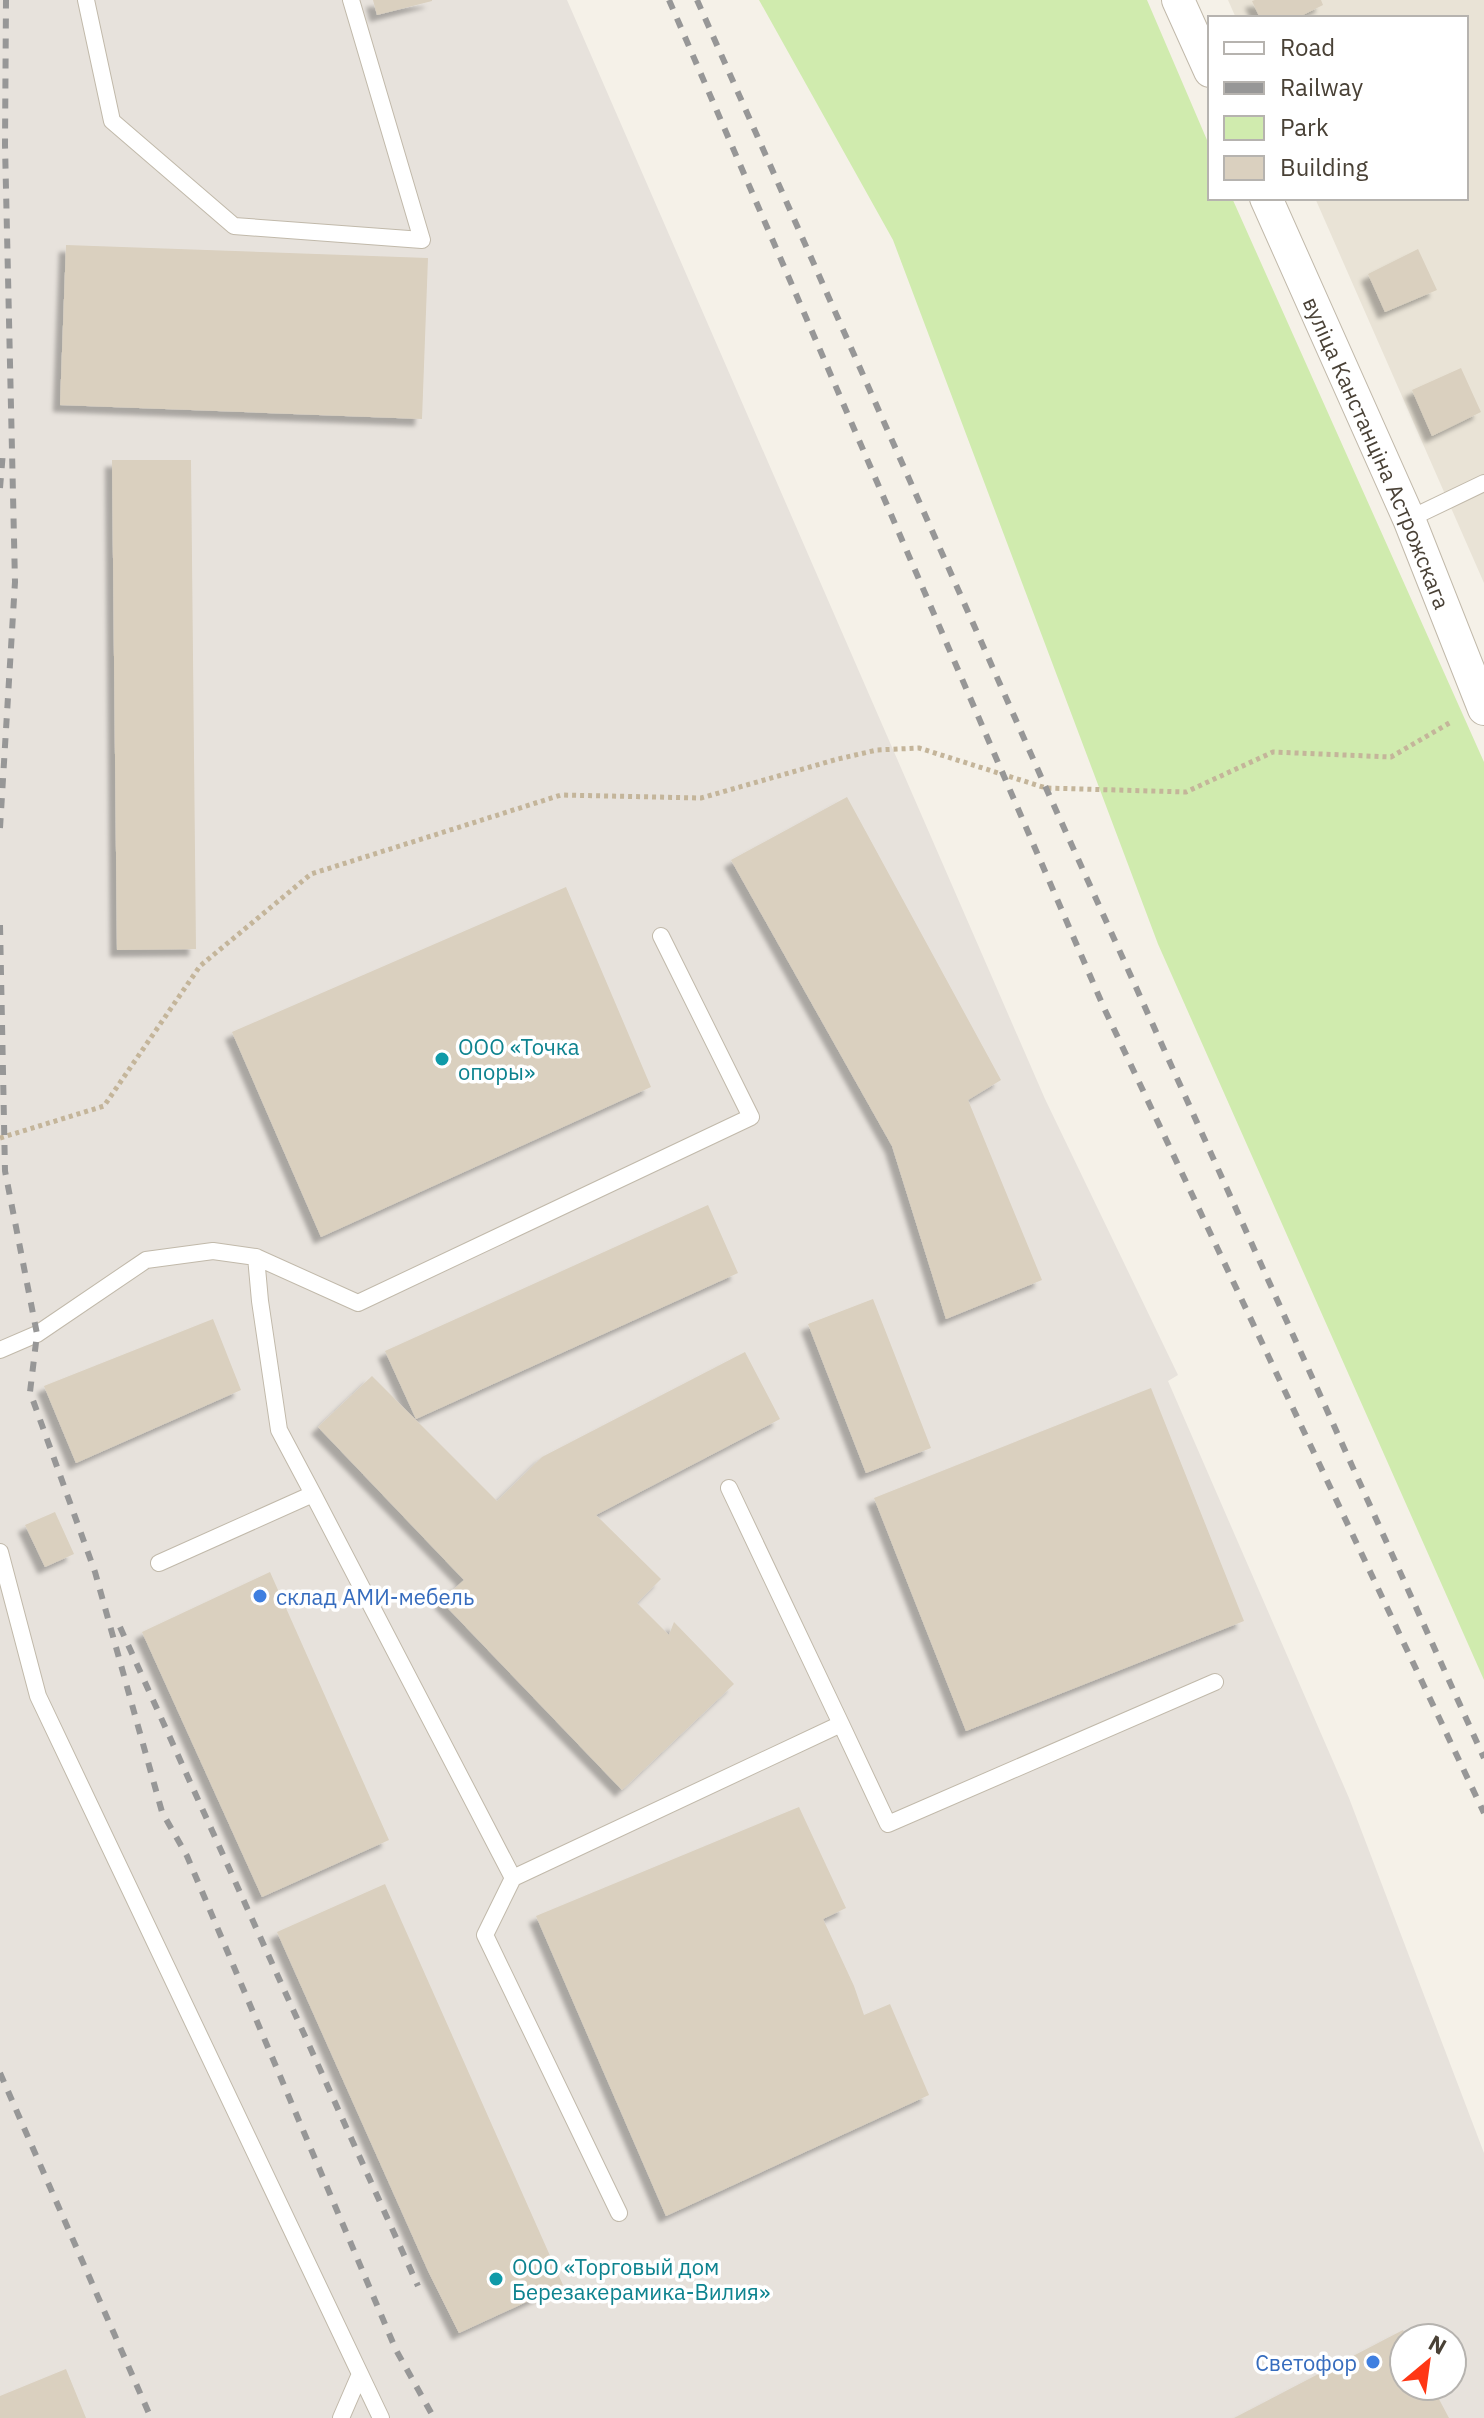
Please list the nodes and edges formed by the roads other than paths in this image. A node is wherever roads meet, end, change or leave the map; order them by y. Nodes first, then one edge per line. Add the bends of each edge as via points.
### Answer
1 (86, 0) edge
2 (351, 0) edge
3 (1178, 0) edge
4 (1208, 67) edge
5 (1267, 200) edge
6 (1484, 483) edge
7 (1409, 519) junction
8 (1484, 709) edge
9 (661, 936) dead end
10 (256, 1257) junction
11 (0, 1350) edge
12 (729, 1488) dead end
13 (313, 1494) junction
14 (0, 1552) edge
15 (159, 1563) dead end
16 (1215, 1682) dead end
17 (841, 1724) junction
18 (513, 1878) junction
19 (619, 2213) dead end
20 (360, 2374) junction
21 (341, 2418) edge
22 (381, 2418) edge

1 - 2 lane via 112,121 234,226 422,240
3 - 4 street
5 - 7 street, вуліца Канстанціна Астрожскага
6 - 7 lane
7 - 8 street, вуліца Канстанціна Астрожскага
9 - 10 lane via 751,1117 358,1303
10 - 11 lane via 213,1251 146,1260 37,1334
10 - 13 lane via 279,1430
12 - 17 lane
13 - 15 lane
13 - 18 lane
14 - 20 lane via 38,1696
16 - 17 lane via 888,1824
17 - 18 lane
18 - 19 lane via 485,1935
20 - 21 lane
20 - 22 lane

